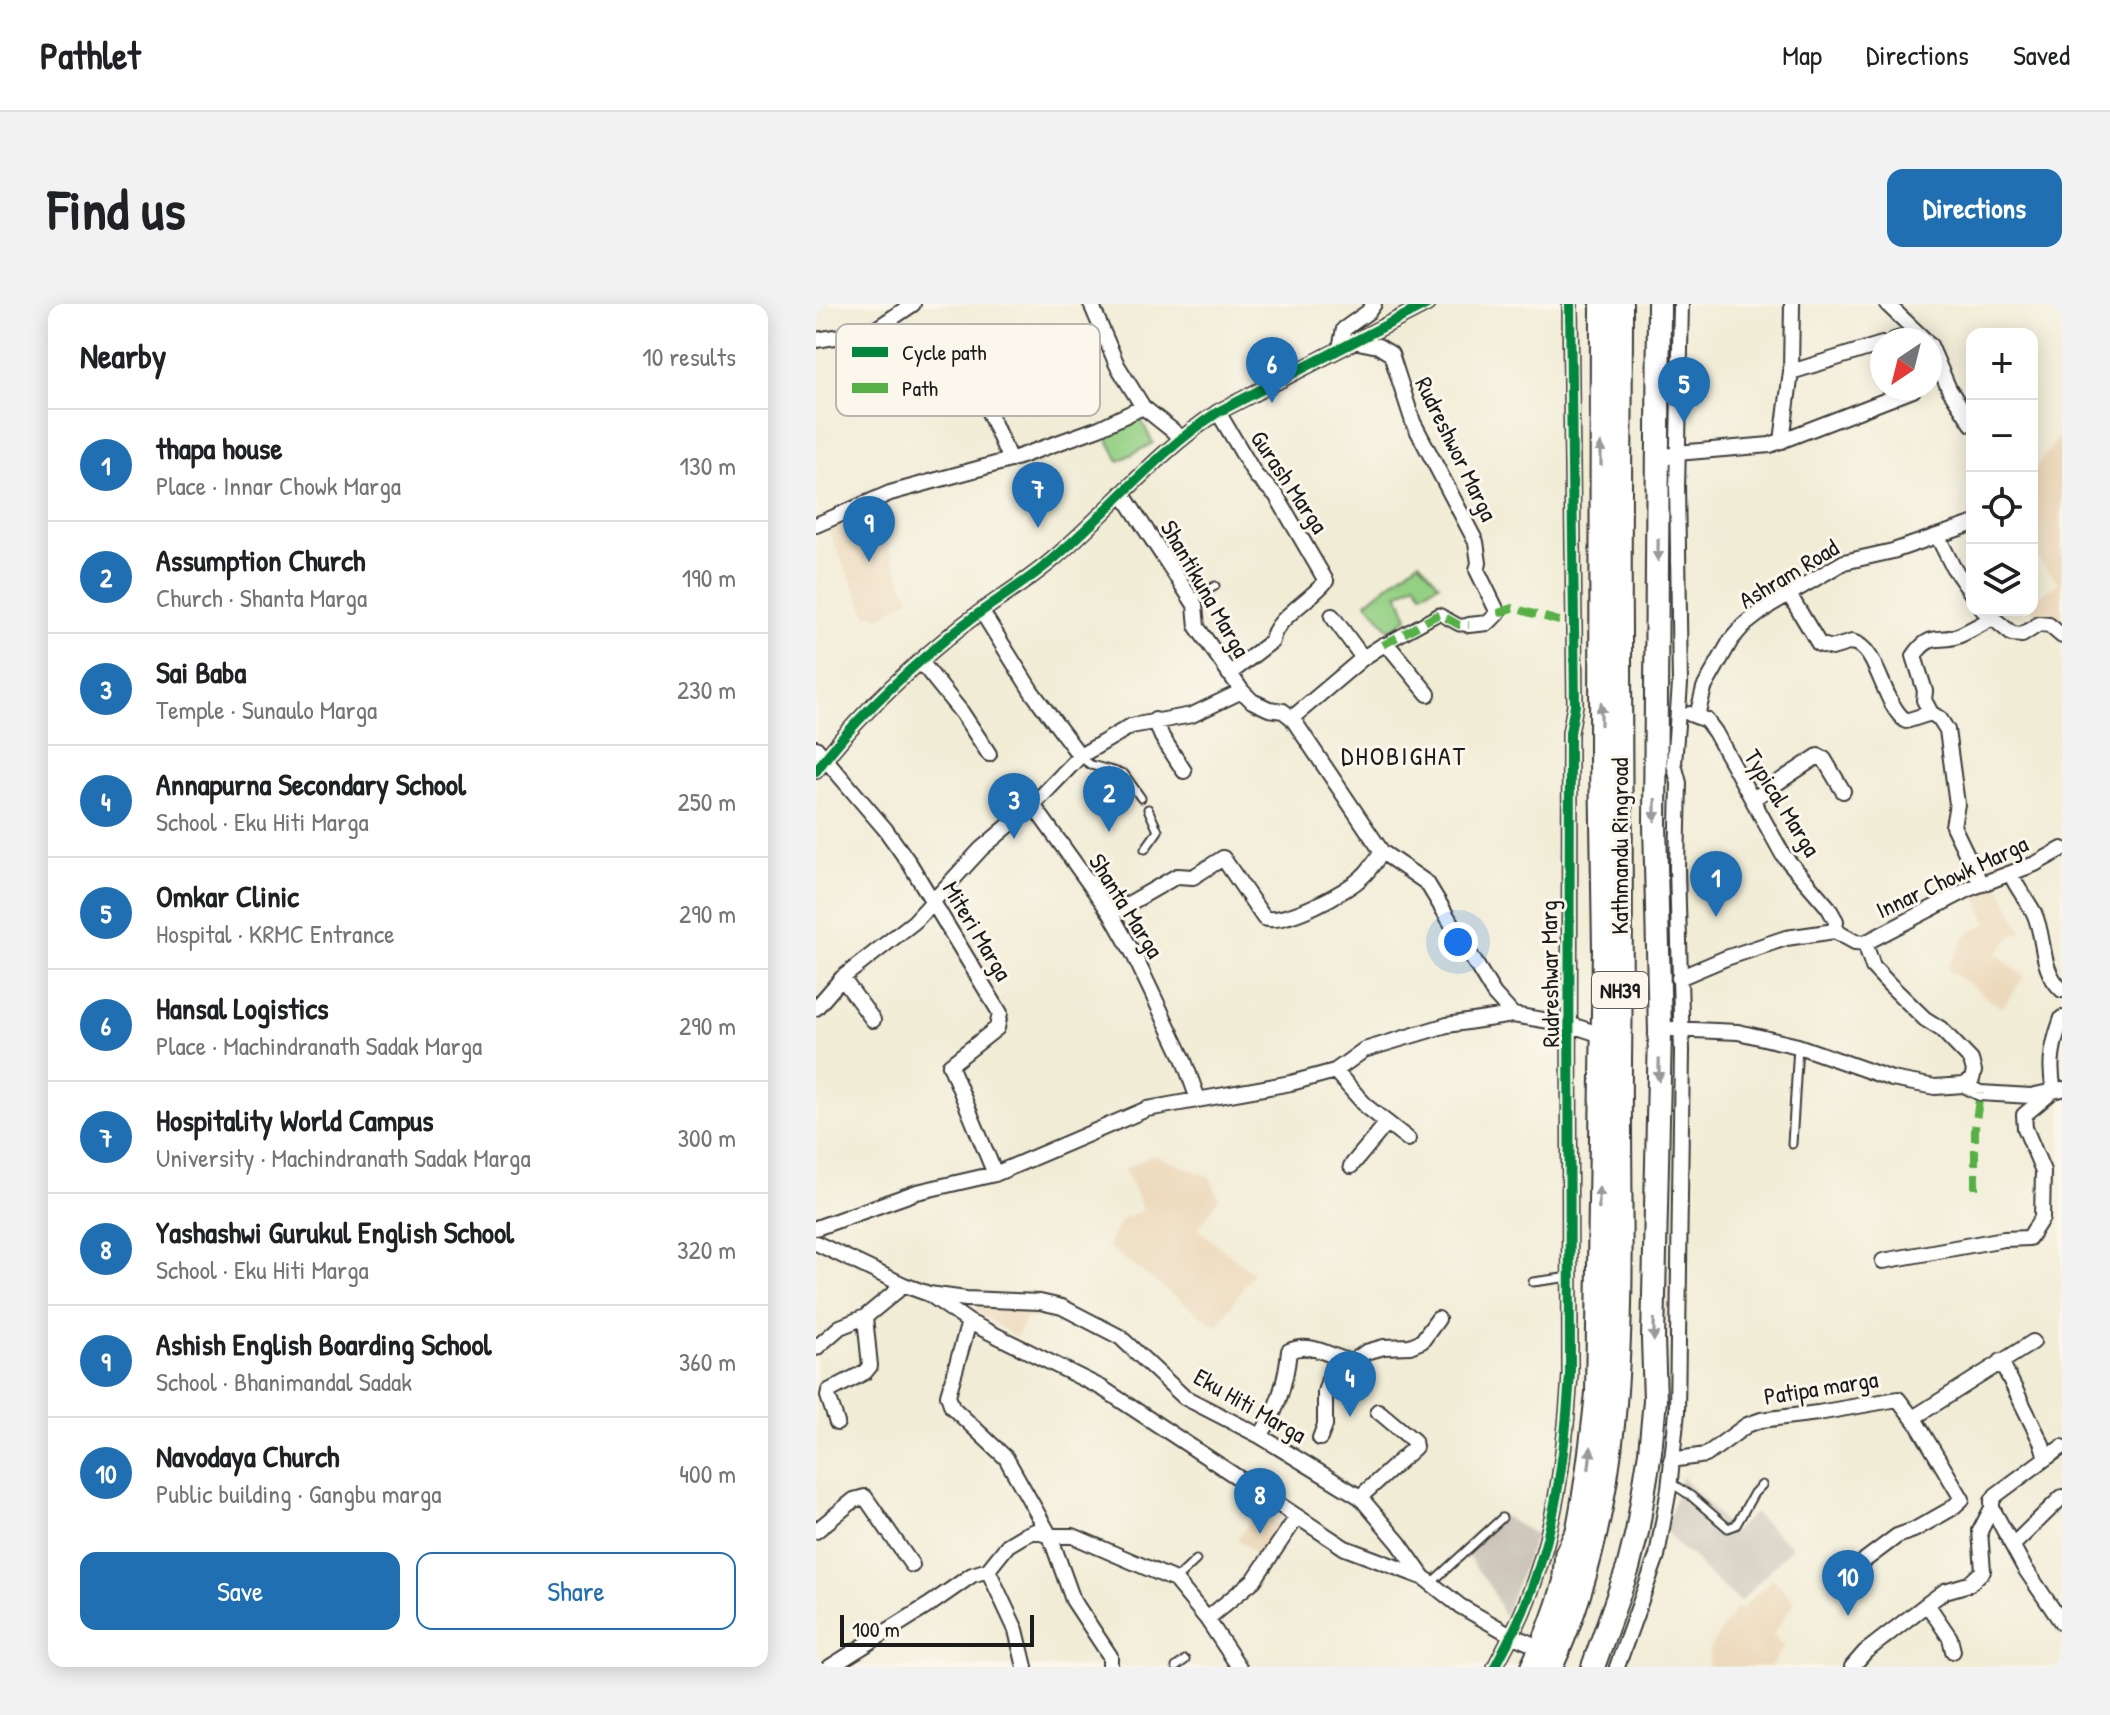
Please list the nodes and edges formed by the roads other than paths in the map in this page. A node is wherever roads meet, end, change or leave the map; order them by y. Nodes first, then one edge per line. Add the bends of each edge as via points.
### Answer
1 (913, 304) edge
2 (1091, 304) edge
3 (1374, 304) edge
4 (1427, 304) edge
5 (1570, 304) edge
6 (1602, 304) edge
7 (1620, 304) edge
8 (1634, 304) edge
9 (1659, 304) edge
10 (1681, 304) edge
11 (1792, 304) edge
12 (1887, 304) edge
13 (883, 324) edge
14 (1100, 324) edge
15 (1100, 325) edge
16 (1912, 328) edge
17 (836, 337) edge
18 (816, 340) edge
19 (1346, 344) junction
20 (1870, 348) edge
21 (1791, 372) junction
22 (1942, 373) edge
23 (1887, 400) edge
24 (1143, 407) junction
25 (1218, 412) junction
26 (1966, 415) edge
27 (991, 416) edge
28 (1182, 438) junction
29 (1782, 441) junction
30 (1668, 457) junction
31 (1010, 460) junction
32 (1122, 493) junction
33 (816, 525) edge
34 (1966, 526) edge
35 (1938, 537) junction
36 (1966, 585) edge
37 (1215, 586) dead end
38 (1789, 594) junction
39 (1195, 605) junction
40 (982, 612) junction
41 (1332, 616) dead end
42 (1986, 616) edge
43 (1988, 616) edge
44 (1469, 625) joint
45 (2062, 636) edge
46 (1385, 645) junction
47 (1363, 658) junction
48 (921, 662) junction
49 (1229, 674) junction
50 (1242, 691) junction
51 (1428, 694) dead end
52 (1679, 712) junction
53 (1931, 713) junction
54 (1697, 716) junction
55 (1292, 718) junction
56 (1155, 720) junction
57 (989, 754) dead end
58 (1080, 756) junction
59 (819, 759) edge
60 (1184, 771) dead end
61 (1843, 791) dead end
62 (1141, 798) dead end
63 (1753, 799) junction
64 (1033, 805) junction
65 (1148, 809) dead end
66 (1145, 849) dead end
67 (2062, 849) edge
68 (1382, 852) junction
69 (2011, 874) junction
70 (1981, 884) junction
71 (935, 902) junction
72 (1111, 914) junction
73 (1835, 931) junction
74 (1865, 943) junction
75 (842, 978) junction
76 (1679, 978) junction
77 (2062, 990) edge
78 (816, 1008) edge
79 (1513, 1015) junction
80 (2062, 1018) edge
81 (873, 1020) dead end
82 (1573, 1026) junction
83 (1670, 1031) junction
84 (1602, 1035) junction
85 (1798, 1046) junction
86 (1335, 1071) junction
87 (1964, 1085) junction
88 (2058, 1090) edge
89 (1198, 1099) junction
90 (1386, 1124) junction
91 (1408, 1139) dead end
92 (1792, 1144) dead end
93 (1351, 1166) dead end
94 (995, 1174) junction
95 (816, 1228) edge
96 (816, 1243) edge
97 (1883, 1261) dead end
98 (1570, 1277) junction
99 (1533, 1282) dead end
100 (904, 1285) junction
101 (929, 1294) junction
102 (865, 1317) junction
103 (1438, 1319) dead end
104 (969, 1322) junction
105 (2033, 1342) dead end
106 (816, 1348) edge
107 (1336, 1358) junction
108 (2001, 1361) junction
109 (1378, 1411) dead end
110 (1913, 1418) junction
111 (837, 1423) dead end
112 (1260, 1436) junction
113 (1320, 1438) dead end
114 (2062, 1447) edge
115 (2046, 1458) junction
116 (1671, 1460) junction
117 (1669, 1482) junction
118 (1762, 1485) dead end
119 (1360, 1497) junction
120 (2062, 1497) edge
121 (1992, 1508) junction
122 (1297, 1517) junction
123 (1502, 1518) dead end
124 (816, 1531) edge
125 (1050, 1536) junction
126 (2013, 1545) junction
127 (1196, 1560) dead end
128 (1865, 1560) dead end
129 (912, 1565) dead end
130 (988, 1570) junction
131 (1175, 1580) junction
132 (1427, 1580) junction
133 (1927, 1604) junction
134 (1207, 1619) junction
135 (2062, 1623) edge
136 (1511, 1635) junction
137 (1953, 1651) dead end
138 (1185, 1660) dead end
139 (1541, 1661) edge
140 (830, 1667) edge
141 (1025, 1667) edge
142 (1110, 1667) edge
143 (1176, 1667) edge
144 (1239, 1667) edge
145 (1495, 1667) edge
146 (1566, 1667) edge
147 (1593, 1667) edge
148 (1617, 1667) edge
149 (1852, 1667) edge

1 - 13 street
2 - 14 street
3 - 19 street via 1344,329
4 - 19 street
5 - 82 street, Rudreshwar Marg
84 -> 6 main road
7 - 139 highway, Kathmandu Ringroad / NH39 via 1615,1394 1596,1532 1574,1609
8 - 146 highway, Kathmandu Ringroad / NH39 via 1631,1361 1610,1540
9 - 30 main road
10 - 30 street
11 - 21 street
12 - 16 street
15 - 24 street
17 - 18 street
19 - 25 street
19 - 44 street, Rudreshwor Marga via 1378,346 1391,354 1413,422 1476,542 1477,570 1498,613 1488,623
20 - 21 street
21 - 29 street
22 - 26 street
23 - 29 street
24 - 28 street
24 - 31 street
25 - 28 street
25 - 49 street, Gurash Marga via 1256,476 1276,495 1326,581 1282,619 1272,641
27 - 31 street
28 - 32 street
29 - 30 street
30 - 52 street via 1677,486
30 -> 83 main road via 1655,824
31 - 33 street via 890,493
32 - 39 street, Shantikuna Marga
32 - 40 street via 1050,562
34 - 35 street, Ashram Road
35 - 36 street
35 - 38 street, Ashram Road via 1844,562
37 - 39 lane via 1197,596
38 - 53 street via 1819,644 1832,648 1852,642 1863,647 1896,714 1906,721
38 - 54 street, Ashram Road via 1731,640 1704,688
39 - 49 street, Shantikuna Marga via 1197,627
40 - 48 street
40 - 58 street
41 - 47 street
42 - 53 street via 1956,637 1923,643 1914,656
43 - 45 street via 2012,634 2022,635 2039,624
44 - 46 street via 1439,614
46 - 47 street
46 - 51 street
47 - 55 street
48 - 57 street
48 - 59 street
49 - 50 street, Shantikuna Marga
50 - 55 street, Shantikuna Marga via 1252,701
50 - 56 street via 1202,712
52 - 54 street
52 - 76 street via 1674,764 1679,783
53 - 70 street via 1947,730 1957,804 1953,826
54 - 63 street, Typical Marga via 1715,732
55 - 68 street
56 - 58 street via 1131,726
56 - 60 street
58 - 62 lane via 1091,765 1124,774
58 - 64 street
59 - 71 street, Miteri Marga via 885,829
61 - 63 street via 1818,756
63 - 73 street, Typical Marga via 1783,855 1828,907
64 - 71 street via 981,849
64 - 72 street, Shanta Marga
65 - 66 lane via 1158,831
67 - 69 street, Innar Chowk Marga
68 - 72 street via 1346,889 1273,920 1264,918 1223,858 1193,877 1177,876
68 - 79 street via 1427,883 1494,994
69 - 70 street, Innar Chowk Marga
69 - 77 street via 2035,916 2047,969
70 - 74 street, Innar Chowk Marga
71 - 75 street
71 - 94 street, Miteri Marga via 1000,1013 997,1028 950,1065
72 - 89 street, Shanta Marga
73 - 74 street, Innar Chowk Marga
73 - 76 street, Innar Chowk Marga via 1766,943
74 - 87 street via 1873,967 1971,1060 1972,1079
75 - 78 street
75 - 81 street
76 - 83 street
79 - 82 street
79 - 86 street via 1447,1025 1364,1050
80 - 88 street via 2051,1060
82 - 84 street
82 - 98 street, Rudreshwar Marg
83 - 85 street via 1738,1032
83 - 116 street via 1682,1051 1679,1369
83 -> 147 main road via 1650,1452 1628,1568
139 -> 84 main road via 1584,1504 1597,1393
85 - 87 street via 1892,1079 1935,1087
85 - 92 lane
86 - 89 street
86 - 90 street
87 - 88 street via 1980,1093 2031,1096
88 - 97 street via 2024,1115 2043,1171 2042,1218 2029,1238
89 - 94 street via 1147,1109
90 - 91 street
90 - 93 street
94 - 95 street via 917,1192
96 - 100 street
98 - 99 lane
98 - 136 street, Rudreshwar Marg via 1570,1374 1562,1464 1538,1569
100 - 101 street
100 - 102 street
101 - 104 street
101 - 112 street, Eku Hiti Marga via 1062,1307 1120,1337 1184,1397
102 - 106 street via 840,1327
102 - 111 street via 870,1366 829,1391
103 - 107 street via 1422,1341 1410,1346 1384,1347 1352,1362
104 - 122 street via 1102,1388
104 - 125 street via 948,1395 952,1407 1006,1458
105 - 108 street
107 - 112 street via 1322,1350 1289,1351 1271,1419
107 - 113 street via 1325,1392
108 - 110 street
108 - 115 street
109 - 119 street via 1415,1447
110 - 116 street, Patipa marga via 1898,1399 1786,1415 1747,1425 1706,1455
110 - 128 street, Patipa marga via 1962,1499
112 - 119 street, Eku Hiti Marga
114 - 115 street
115 - 121 street via 1996,1495
116 - 117 street
117 - 118 lane via 1728,1528 1736,1525
117 - 148 street via 1657,1556
119 - 132 street, Eku Hiti Marga
120 - 126 street
121 - 126 street
121 - 133 street via 1980,1531 1983,1571 1969,1584
122 - 132 street via 1345,1548
122 - 134 street via 1254,1580
123 - 132 lane
124 - 129 street via 865,1497
125 - 130 street via 1035,1531 1023,1536
125 - 131 street via 1073,1536
125 - 142 street via 1073,1600 1110,1656
126 - 135 street
127 - 131 lane
130 - 140 street via 972,1575
130 - 141 street via 1016,1630
131 - 134 street
132 - 136 street, Eku Hiti Marga
133 - 137 street via 1946,1630
133 - 149 street
134 - 144 street
136 - 139 street, Eku Hiti Marga
136 - 145 street, Rudreshwar Marg
138 - 143 lane

